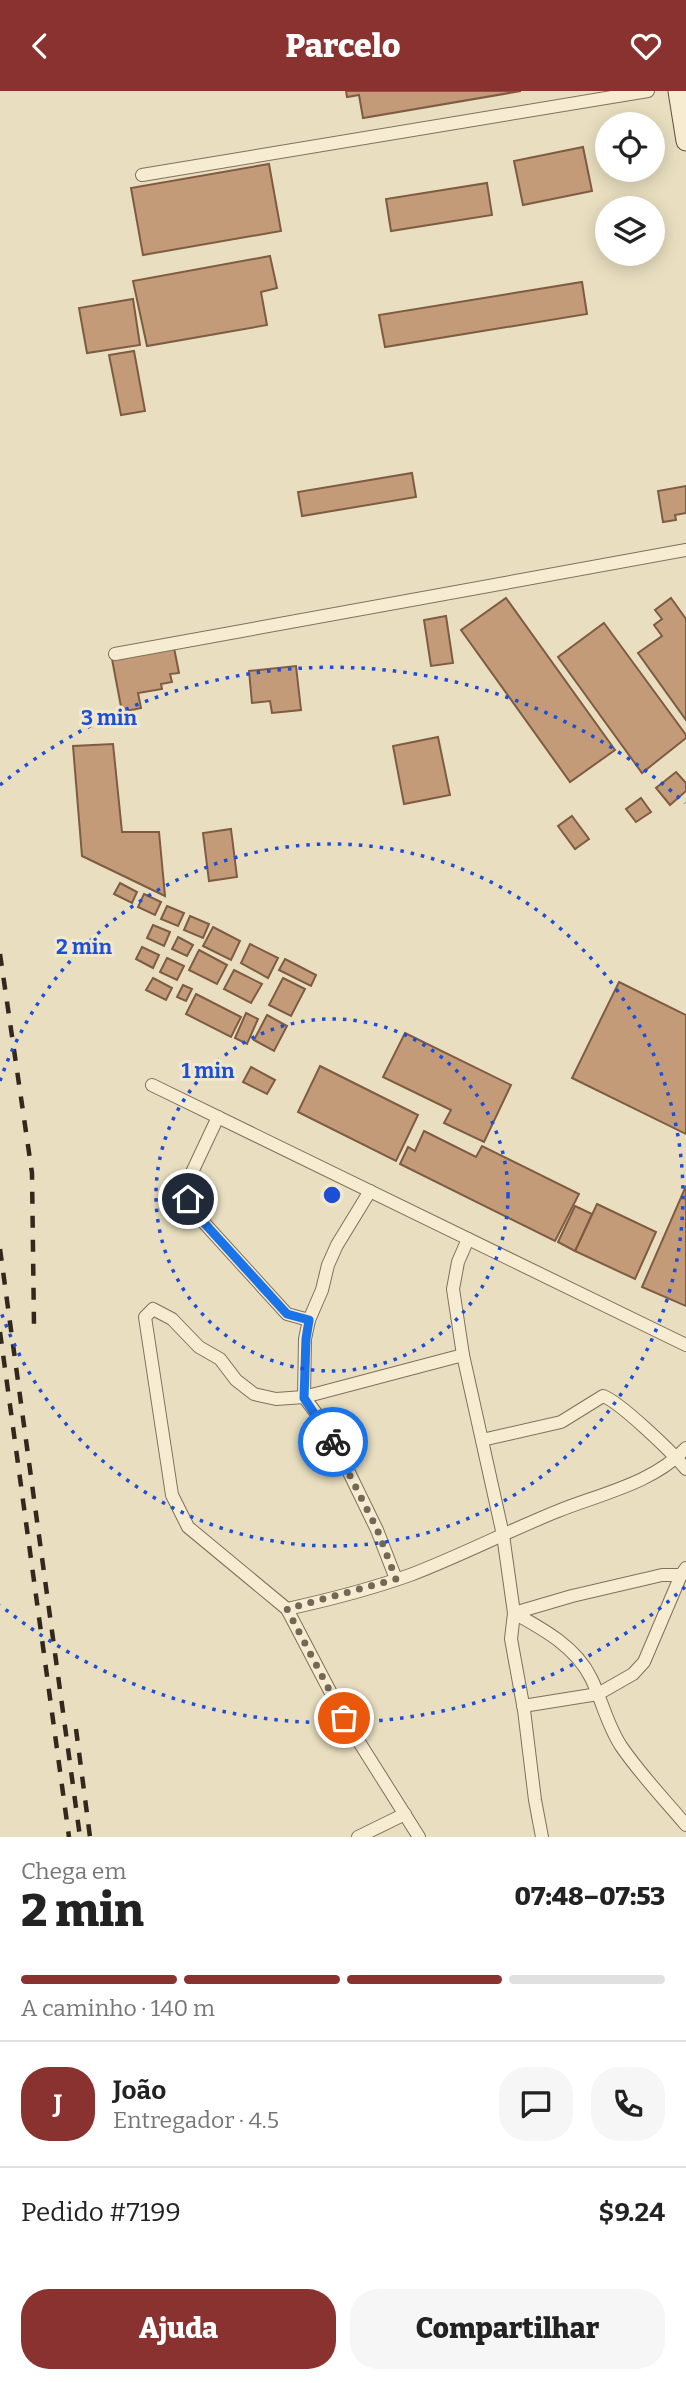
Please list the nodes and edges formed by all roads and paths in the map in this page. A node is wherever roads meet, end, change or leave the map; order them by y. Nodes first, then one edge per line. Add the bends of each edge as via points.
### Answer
1 (648, 91) edge
2 (678, 91) edge
3 (686, 141) edge
4 (142, 175) dead end
5 (686, 550) edge
6 (115, 654) dead end
7 (152, 1085) dead end
8 (218, 1117) junction
9 (370, 1191) junction
10 (468, 1239) junction
11 (309, 1320) junction
12 (686, 1345) edge
13 (463, 1355) junction
14 (304, 1398) junction
15 (482, 1440) junction
16 (681, 1453) edge
17 (686, 1469) edge
18 (503, 1535) junction
19 (684, 1572) edge
20 (396, 1579) junction
21 (287, 1609) junction
22 (514, 1613) junction
23 (598, 1694) junction
24 (523, 1706) junction
25 (405, 1814) junction
26 (686, 1825) edge
27 (358, 1837) edge
28 (419, 1837) edge
29 (542, 1837) edge

1 - 4 street
2 - 3 main road
5 - 6 street
7 - 8 street
8 - 9 street
8 - 11 street via 186,1185 188,1199 196,1214 287,1314
9 - 10 street
9 - 11 street via 337,1245
10 - 12 street
10 - 13 street via 453,1289
11 - 14 street
13 - 14 street
13 - 15 street
14 - 20 street via 343,1459
14 - 21 street via 254,1394 172,1319 153,1309 145,1317 172,1495 188,1527
15 - 16 street via 561,1422 603,1396
15 - 18 street
16 - 17 street
16 - 18 street via 633,1483
18 - 20 street
18 - 22 street
19 - 22 street
19 - 23 street via 644,1662 633,1674
20 - 21 street
21 - 25 street via 344,1718
22 - 23 street via 549,1632 574,1655
22 - 24 street via 511,1639
23 - 24 street
23 - 26 street via 622,1748
24 - 29 street
25 - 27 street
25 - 28 street

